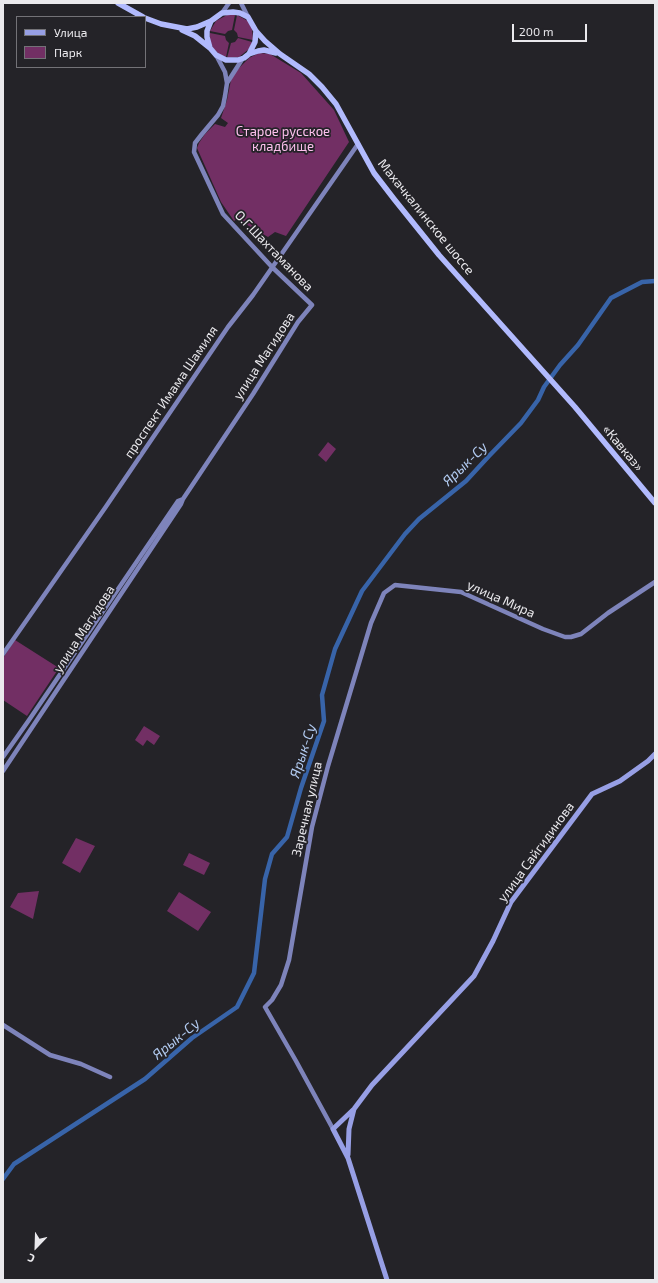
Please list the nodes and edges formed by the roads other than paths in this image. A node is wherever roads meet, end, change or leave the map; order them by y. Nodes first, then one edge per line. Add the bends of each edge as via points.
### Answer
1 (118, 3) edge
2 (229, 3) edge
3 (241, 3) edge
4 (222, 13) junction
5 (141, 16) edge
6 (248, 17) junction
7 (146, 19) edge
8 (212, 21) junction
9 (176, 28) junction
10 (256, 31) junction
11 (210, 48) junction
12 (280, 54) junction
13 (216, 55) junction
14 (246, 56) junction
15 (227, 83) junction
16 (358, 144) junction
17 (272, 267) junction
18 (312, 305) joint
19 (575, 407) joint
20 (183, 499) junction
21 (655, 503) edge
22 (655, 582) edge
23 (384, 593) joint
24 (3, 654) edge
25 (655, 754) edge
26 (3, 757) edge
27 (3, 771) edge
28 (3, 1025) edge
29 (110, 1077) dead end
30 (354, 1109) junction
31 (333, 1129) junction
32 (348, 1158) junction
33 (387, 1280) edge

1 - 5 highway
2 - 4 main road
3 - 6 main road
4 - 6 highway via 233,12
4 - 8 highway
6 - 10 highway, Махачкалинское шоссе
7 - 9 highway
8 - 9 highway via 192,28
8 - 11 highway via 207,31
9 - 11 highway via 195,36
10 - 12 highway, Махачкалинское шоссе
10 - 14 highway via 255,42
11 - 13 highway
12 - 14 highway via 264,50
12 - 16 highway, Махачкалинское шоссе via 309,74 322,87 336,104
13 - 14 highway via 232,61
13 - 15 main road via 225,72
14 - 15 main road
15 - 17 main road, О.Г.Шахтаманова via 220,111 195,143 194,152 223,214
16 - 17 main road, проспект Имама Шамиля
16 - 19 highway, Махачкалинское шоссе via 374,173 446,263
17 - 18 main road, О.Г.Шахтаманова
17 - 24 main road, проспект Имама Шамиля
18 - 20 main road, улица Магидова via 298,322
19 - 21 highway, «Кавказ»
20 - 26 main road, улица Магидова via 173,507
20 - 27 main road, улица Магидова
22 - 23 main road, улица Мира via 585,631 576,636 565,637 460,592 395,585
23 - 31 main road, Заречная улица via 371,622 312,827 289,960 281,985 272,1000 264,1007
25 - 30 main road, улица Сайгидинова via 620,781 592,794 511,902 474,976 372,1085
28 - 29 main road via 50,1055 81,1064
30 - 31 main road, улица Сайгидинова
30 - 32 main road via 349,1129
31 - 32 main road
32 - 33 main road

